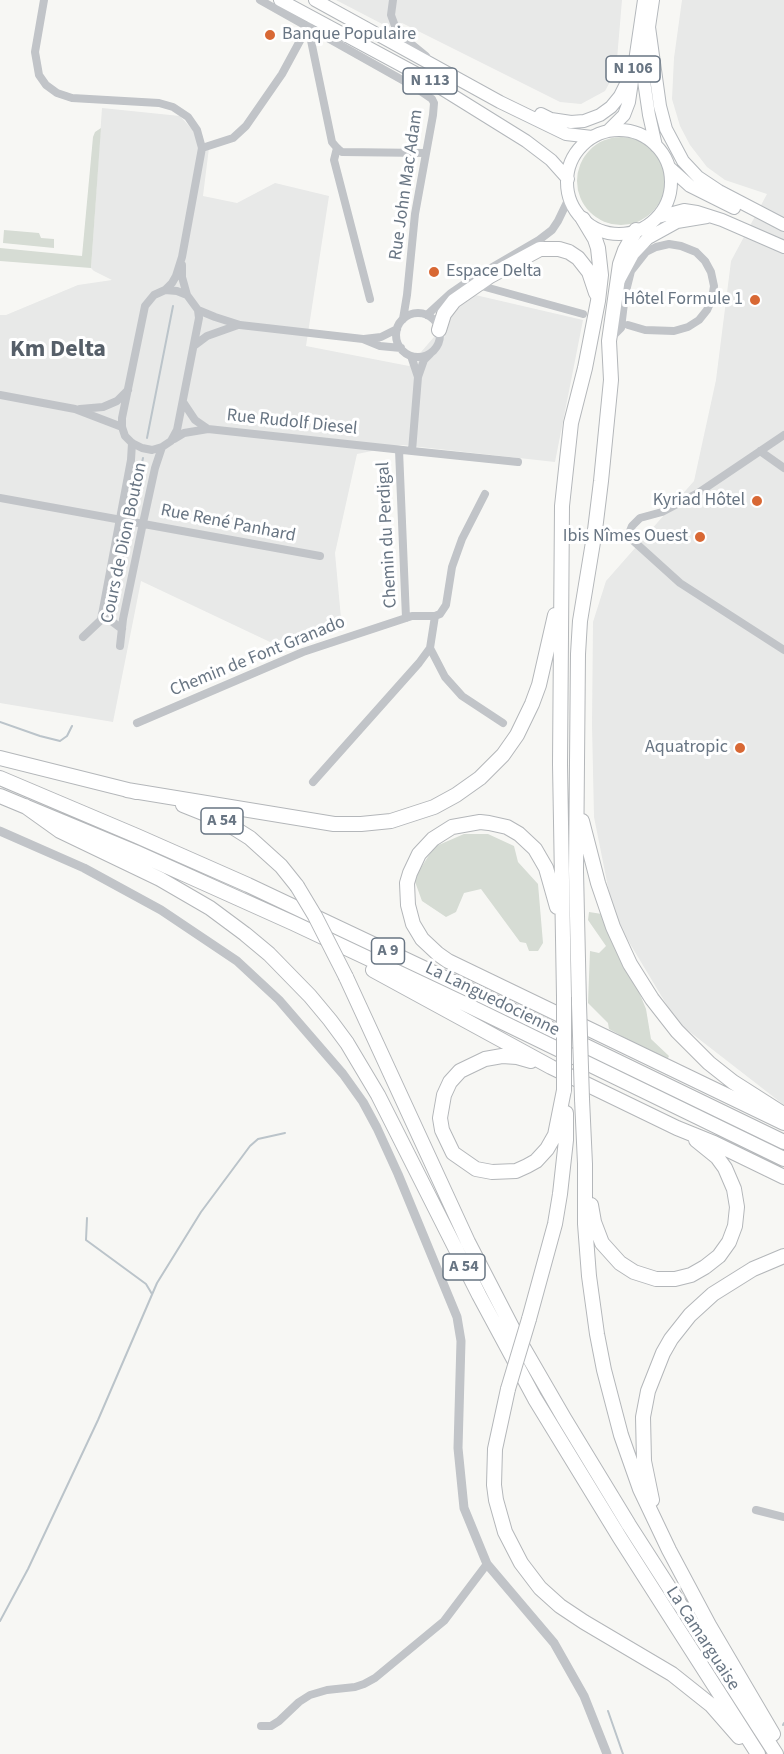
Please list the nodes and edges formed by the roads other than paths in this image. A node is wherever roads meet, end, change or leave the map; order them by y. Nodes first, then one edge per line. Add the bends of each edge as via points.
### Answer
1 (44, 0) edge
2 (260, 0) edge
3 (280, 0) edge
4 (315, 0) edge
5 (393, 0) edge
6 (644, 0) edge
7 (653, 0) edge
8 (308, 26) junction
9 (649, 27) junction
10 (437, 66) junction
11 (632, 72) junction
12 (500, 102) junction
13 (608, 131) junction
14 (592, 138) junction
15 (656, 146) junction
16 (202, 148) junction
17 (337, 148) junction
18 (425, 153) junction
19 (670, 168) junction
20 (568, 179) junction
21 (570, 196) junction
22 (711, 216) junction
23 (657, 217) junction
24 (583, 219) junction
25 (784, 225) edge
26 (636, 230) junction
27 (784, 231) edge
28 (784, 247) edge
29 (182, 257) junction
30 (619, 281) junction
31 (472, 283) junction
32 (165, 290) junction
33 (187, 295) junction
34 (407, 295) junction
35 (370, 299) dead end
36 (598, 301) junction
37 (198, 310) junction
38 (417, 313) junction
39 (584, 314) dead end
40 (427, 315) junction
41 (403, 319) junction
42 (240, 325) junction
43 (628, 325) dead end
44 (397, 329) junction
45 (439, 330) junction
46 (363, 339) junction
47 (609, 341) junction
48 (195, 345) junction
49 (400, 348) junction
50 (430, 354) junction
51 (411, 356) junction
52 (418, 377) junction
53 (129, 388) junction
54 (0, 395) edge
55 (182, 400) junction
56 (75, 409) junction
57 (122, 427) junction
58 (208, 429) junction
59 (784, 435) edge
60 (171, 441) junction
61 (132, 443) junction
62 (162, 447) junction
63 (399, 450) junction
64 (411, 451) junction
65 (760, 451) junction
66 (518, 462) dead end
67 (784, 468) edge
68 (485, 494) dead end
69 (0, 498) edge
70 (119, 520) junction
71 (143, 522) junction
72 (320, 556) dead end
73 (561, 587) junction
74 (102, 614) junction
75 (435, 616) junction
76 (406, 618) junction
77 (122, 629) junction
78 (83, 637) dead end
79 (120, 646) dead end
80 (430, 648) junction
81 (784, 650) edge
82 (137, 723) dead end
83 (503, 723) dead end
84 (0, 758) edge
85 (0, 778) edge
86 (313, 782) dead end
87 (577, 789) junction
88 (127, 790) junction
89 (0, 796) edge
90 (24, 806) junction
91 (0, 831) edge
92 (293, 923) junction
93 (563, 932) junction
94 (551, 1067) junction
95 (564, 1090) junction
96 (784, 1115) edge
97 (784, 1123) edge
98 (677, 1128) junction
99 (784, 1142) edge
100 (784, 1159) edge
101 (585, 1164) junction
102 (784, 1177) edge
103 (784, 1256) edge
104 (756, 1510) dead end
105 (784, 1517) edge
106 (669, 1550) junction
107 (487, 1564) junction
108 (261, 1726) dead end
109 (607, 1754) edge
110 (752, 1754) edge
111 (758, 1754) edge
112 (776, 1754) edge
113 (783, 1754) edge

1 - 16 street via 35,52 39,75 46,85 72,98 173,107 188,117
2 - 8 street, Rue John Mac Adam
3 - 20 main road, N 113 via 423,77 517,135 551,160
4 - 10 main road, N 113
5 - 10 street via 391,15 395,26
6 - 11 main road, N 106
7 - 9 main road, N 106
8 - 16 street via 282,74 246,126 233,138
8 - 17 street via 332,142
8 - 18 street, Rue John Mac Adam via 432,99 433,115
9 - 15 main road, N 106 via 644,81
9 - 25 main road via 660,106 666,129 683,161 719,192
10 - 12 main road, N 113
11 - 12 main road via 611,106 584,121 551,118 520,105
11 - 13 main road, N 106 via 624,115
12 - 14 main road, N 113 via 566,134
13 - 14 main road
13 - 15 main road via 627,130
14 - 20 main road via 580,147
15 - 19 main road
16 - 29 street
17 - 18 street via 342,152
17 - 35 street via 334,160
18 - 34 street, Rue John Mac Adam
19 - 23 main road via 669,196
19 - 27 main road via 702,193
20 - 21 main road
21 - 24 main road
21 - 31 street via 552,230
22 - 23 main road via 684,210
22 - 28 main road
22 - 30 main road via 676,222 648,238 633,254
23 - 26 main road
24 - 26 main road via 617,234
24 - 36 highway via 600,254
26 - 30 highway via 625,250
29 - 32 street via 176,276
29 - 33 street
30 - 47 highway
31 - 36 highway via 531,252 552,248 569,252 582,263
31 - 39 street
31 - 40 street via 449,295
31 - 45 highway via 453,301
32 - 33 street
32 - 53 street via 145,306
33 - 37 street
34 - 38 street
34 - 41 street, Rue John Mac Adam
36 - 73 highway via 570,431 562,506
37 - 42 street
37 - 48 street
38 - 40 street
38 - 41 street
40 - 45 street
41 - 44 street
42 - 46 street
42 - 48 street via 207,336
43 - 47 street via 674,331 699,320 712,299 714,286 705,261 696,252 669,244 646,252 631,271 621,328
44 - 46 street via 381,337
44 - 49 street
45 - 50 street via 439,343
46 - 49 street
47 - 87 highway via 611,380 596,530 580,621
48 - 55 street
49 - 51 street
50 - 51 street
50 - 52 street
51 - 52 street
52 - 64 street
53 - 56 street via 117,401 103,407
53 - 57 street
54 - 56 street
55 - 58 street via 186,410
55 - 60 street
56 - 57 street
57 - 61 street
58 - 60 street, Rue Rudolf Diesel via 184,433
58 - 63 street, Rue Rudolf Diesel
59 - 65 street
60 - 62 street, Rue Rudolf Diesel
61 - 62 street via 152,450
61 - 70 street, Cours de Dion Bouton
62 - 71 street, Cours de Dion Bouton
63 - 64 street, Rue Rudolf Diesel
63 - 76 street, Chemin du Perdigal
64 - 66 street, Rue Rudolf Diesel
65 - 67 street
65 - 81 street via 698,493 662,512 640,518 628,536 680,583
68 - 75 street via 452,567 446,605
69 - 70 street, Rue René Panhard
70 - 71 street, Rue René Panhard
70 - 74 street, Cours de Dion Bouton
71 - 72 street, Rue René Panhard
71 - 77 street, Cours de Dion Bouton
73 - 88 highway via 539,685 517,735 480,778 434,807 391,821 334,824
73 - 93 highway
74 - 77 street
74 - 78 street, Cours de Dion Bouton via 101,620
75 - 76 street, Chemin de Font Granado
75 - 80 street
76 - 82 street, Chemin de Font Granado via 303,652
77 - 79 street, Cours de Dion Bouton
80 - 83 street via 445,677 462,696
80 - 86 street
84 - 88 highway, A 54
85 - 99 highway, La Languedocienne / A 9 via 248,885
87 - 96 highway via 604,902 620,945 642,984 663,1015 710,1064
87 - 101 highway, bridge
88 - 112 highway, La Camarguaise / A 54, bridge via 193,808 230,825 271,856 297,886 346,977 492,1290 629,1525
89 - 90 highway, La Languedocienne / A 9
90 - 92 highway, La Languedocienne / A 9
90 - 111 highway, A 54 via 60,831 210,908 269,954 330,1020 378,1095 535,1399
91 - 107 street via 84,868 161,910 237,961 279,1000 363,1102 398,1174 457,1317 461,1341 458,1448 465,1508
92 - 94 highway
92 - 100 highway, La Languedocienne / A 9
93 - 95 highway, bridge
93 - 97 highway via 541,857 507,827 480,822 452,827 427,844 410,873 407,894 413,924 438,954
94 - 95 highway via 502,1056 460,1071 450,1082 441,1107 441,1130 453,1154 476,1169 492,1172 516,1171 536,1161 555,1135
94 - 98 highway
95 - 110 highway, bridge via 567,1121 555,1224 495,1449 494,1485 505,1532 520,1563 540,1588 568,1612 657,1664 700,1695
98 - 101 highway via 722,1163 732,1182 737,1207 735,1226 724,1249 691,1275 675,1279 649,1277 613,1257 594,1222
98 - 102 highway
101 - 106 highway via 589,1276 604,1370 630,1463
103 - 106 highway via 738,1277 702,1303 671,1339 651,1380 643,1417 644,1461 652,1501
104 - 105 street
106 - 113 highway
107 - 108 street via 444,1621 375,1678 355,1687 310,1695 279,1721
107 - 109 street via 554,1643 584,1696

